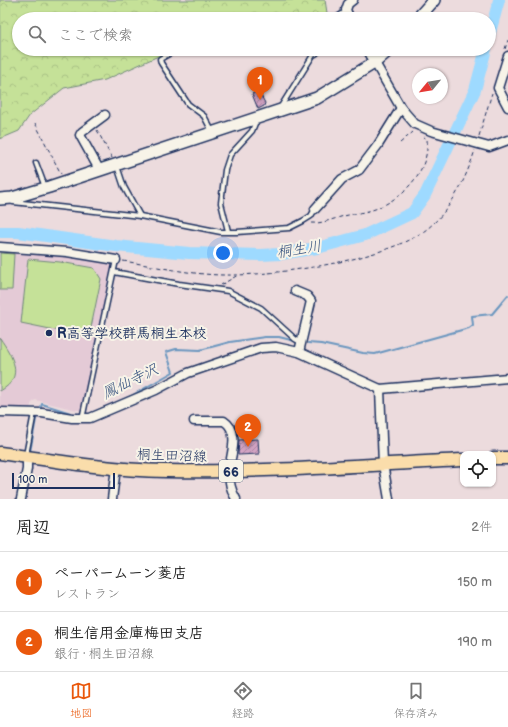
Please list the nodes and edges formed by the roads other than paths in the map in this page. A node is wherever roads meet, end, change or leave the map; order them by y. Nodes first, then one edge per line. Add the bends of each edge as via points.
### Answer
1 (353, 0) edge
2 (434, 0) edge
3 (347, 12) edge
4 (423, 12) edge
5 (507, 52) edge
6 (165, 56) edge
7 (313, 56) edge
8 (371, 56) edge
9 (381, 56) edge
10 (374, 62) junction
11 (508, 107) edge
12 (401, 108) junction
13 (277, 111) junction
14 (106, 115) dead end
15 (257, 118) junction
16 (213, 133) junction
17 (508, 140) edge
18 (36, 163) dead end
19 (115, 163) junction
20 (100, 171) junction
21 (46, 188) junction
22 (0, 199) edge
23 (315, 209) joint
24 (140, 216) junction
25 (228, 231) junction
26 (0, 247) edge
27 (116, 260) joint
28 (114, 272) junction
29 (295, 291) dead end
30 (302, 343) junction
31 (299, 352) junction
32 (508, 378) edge
33 (380, 389) junction
34 (0, 412) edge
35 (34, 413) junction
36 (82, 419) junction
37 (194, 421) dead end
38 (0, 453) edge
39 (27, 457) junction
40 (496, 458) edge
41 (508, 458) edge
42 (460, 460) edge
43 (383, 464) junction
44 (116, 468) junction
45 (229, 471) junction
46 (21, 499) edge
47 (112, 499) edge
48 (236, 499) edge
49 (389, 499) edge

1 - 3 street via 348,4
2 - 4 street
5 - 11 street via 498,88
6 - 16 lane via 160,59 161,63 188,104 204,116
7 - 13 lane
8 - 10 street
9 - 10 street
10 - 12 street
10 - 13 street via 317,98
12 - 17 street via 410,120 431,131 489,147
12 - 23 street via 359,170 342,180
13 - 15 street
14 - 20 street via 82,132 80,138
15 - 16 street
15 - 25 lane via 252,131 230,155 225,170 221,203
16 - 19 street
18 - 21 lane
19 - 20 street
19 - 24 lane via 124,187
20 - 21 street
21 - 22 street
22 - 24 lane
23 - 25 lane via 311,216 289,228
24 - 25 lane via 215,231
26 - 27 street via 67,252
27 - 28 lane
28 - 30 lane via 228,290 250,301
28 - 36 lane
29 - 30 street via 307,296 311,301
30 - 31 street
31 - 33 street
31 - 36 street via 276,347 261,348 188,372 156,390 96,416
32 - 33 street
33 - 43 street
34 - 35 street
35 - 36 street
35 - 39 lane
37 - 45 street via 220,420 228,423 234,448
38 - 39 main road, 桐生田沼線 / 66
39 - 44 main road, 桐生田沼線 / 66
39 - 46 street
40 - 41 main road
42 - 43 main road, 桐生田沼線 / 66
43 - 45 main road, 桐生田沼線 / 66
43 - 49 street
44 - 45 main road, 桐生田沼線 / 66
44 - 47 street
45 - 48 street via 230,486

